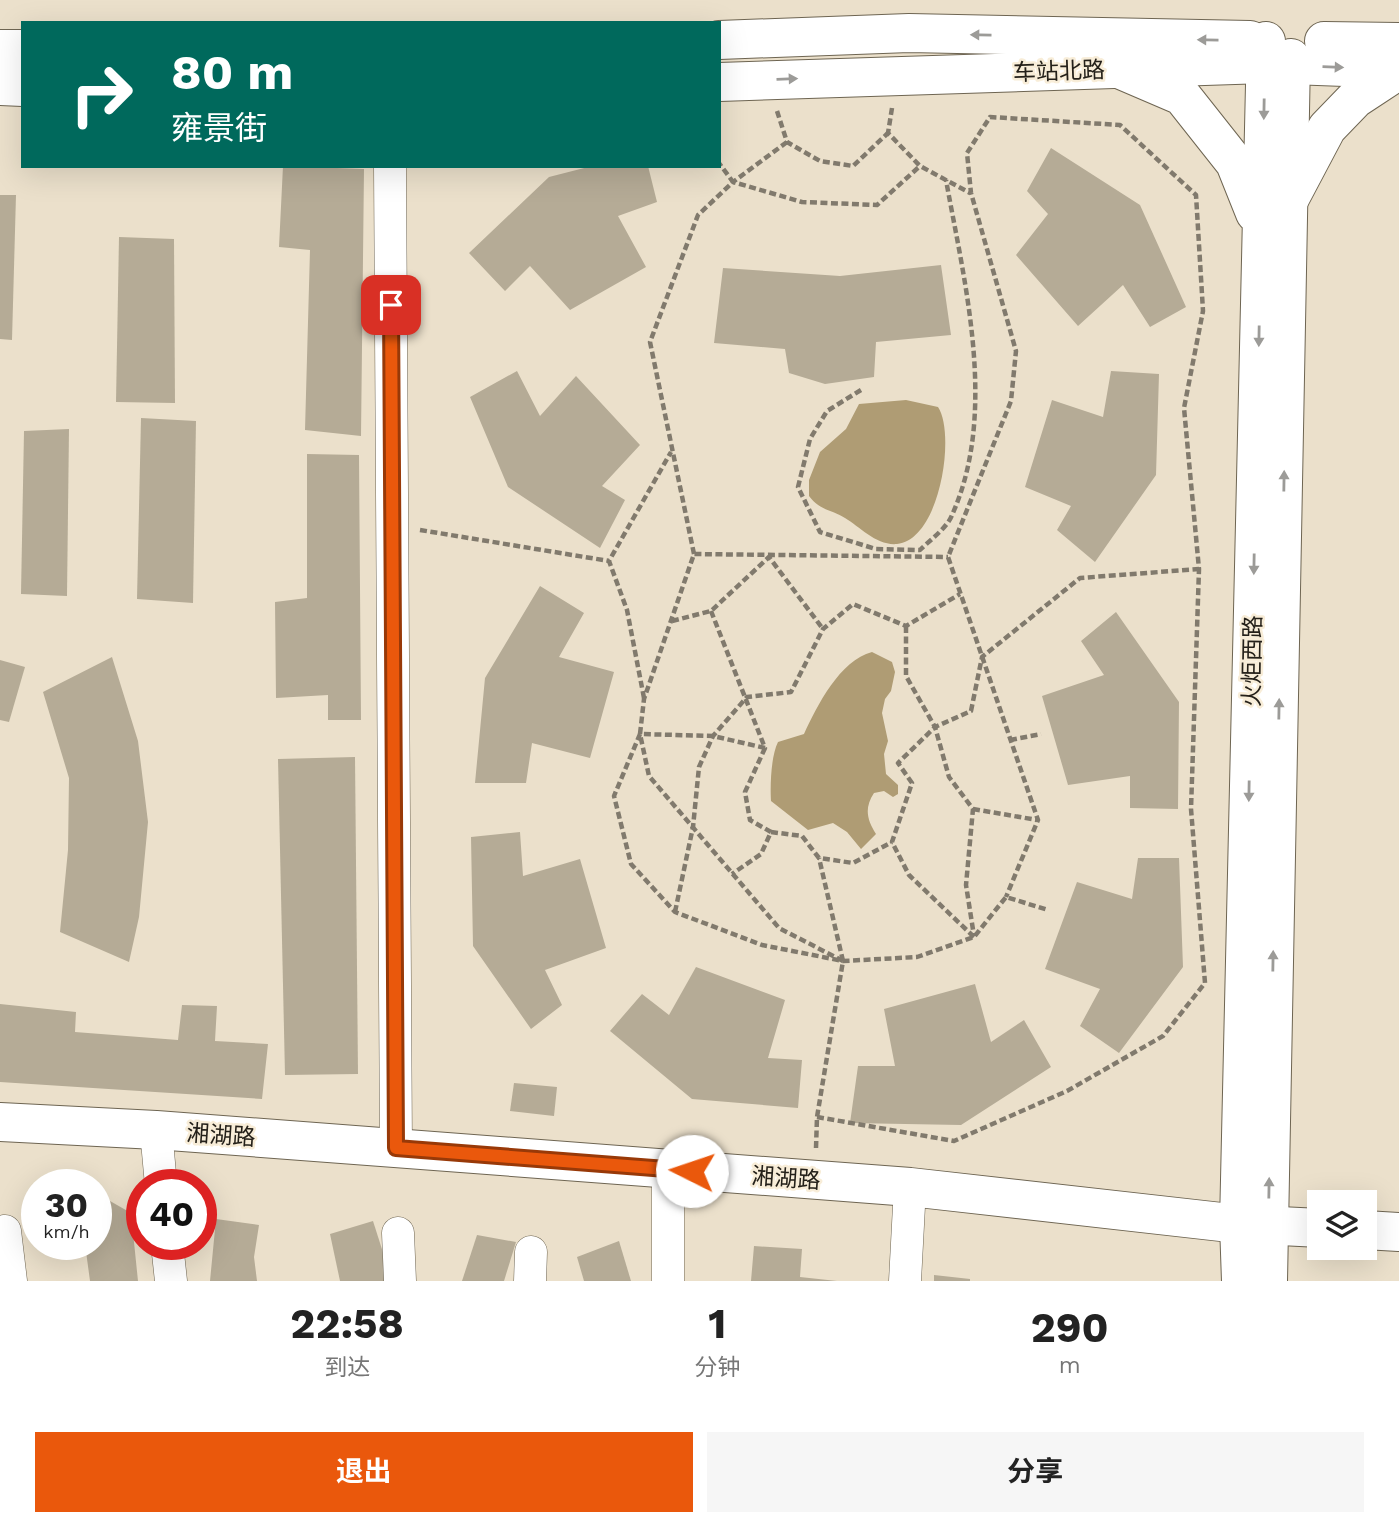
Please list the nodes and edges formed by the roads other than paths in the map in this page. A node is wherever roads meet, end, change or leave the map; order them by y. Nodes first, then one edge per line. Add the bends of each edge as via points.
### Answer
1 (721, 40) edge
2 (1399, 42) edge
3 (0, 49) edge
4 (21, 49) edge
5 (1278, 53) junction
6 (1119, 69) junction
7 (1399, 70) edge
8 (721, 82) edge
9 (0, 86) edge
10 (21, 87) edge
11 (390, 168) edge
12 (1290, 198) junction
13 (1261, 229) junction
14 (0, 1122) edge
15 (156, 1130) junction
16 (396, 1148) junction
17 (160, 1169) edge
18 (668, 1169) junction
19 (909, 1187) junction
20 (1253, 1225) junction
21 (1307, 1227) edge
22 (5, 1231) dead end
23 (1377, 1231) edge
24 (1399, 1232) edge
25 (398, 1233) dead end
26 (168, 1260) edge
27 (10, 1281) edge
28 (170, 1281) edge
29 (400, 1281) edge
30 (668, 1281) edge
31 (905, 1281) edge
32 (1241, 1281) edge
33 (1268, 1281) edge

5 -> 1 street, 车站北路 via 909,33
2 - 5 street, 车站北路
3 - 4 street
5 - 6 street, 车站北路
5 -> 7 street, 车站北路
5 - 12 street, 火炬西路
5 -> 13 street, 火炬西路
8 -> 6 street, 车站北路
6 - 13 street via 1182,96 1235,163
7 - 12 street via 1355,99 1327,128
9 - 10 street
11 - 16 street
20 -> 12 street, 火炬西路
13 -> 20 street, 火炬西路
14 - 15 street, 湘湖路
15 - 16 street, 湘湖路
15 - 17 street
16 - 18 street, 湘湖路
18 - 19 street, 湘湖路
18 - 30 street
19 - 20 street, 湘湖路
19 - 31 street
20 - 21 street, 湘湖路
20 - 32 street, 火炬西路
20 - 33 street, 火炬西路
22 - 27 street
23 - 24 street
25 - 29 street
26 - 28 street

